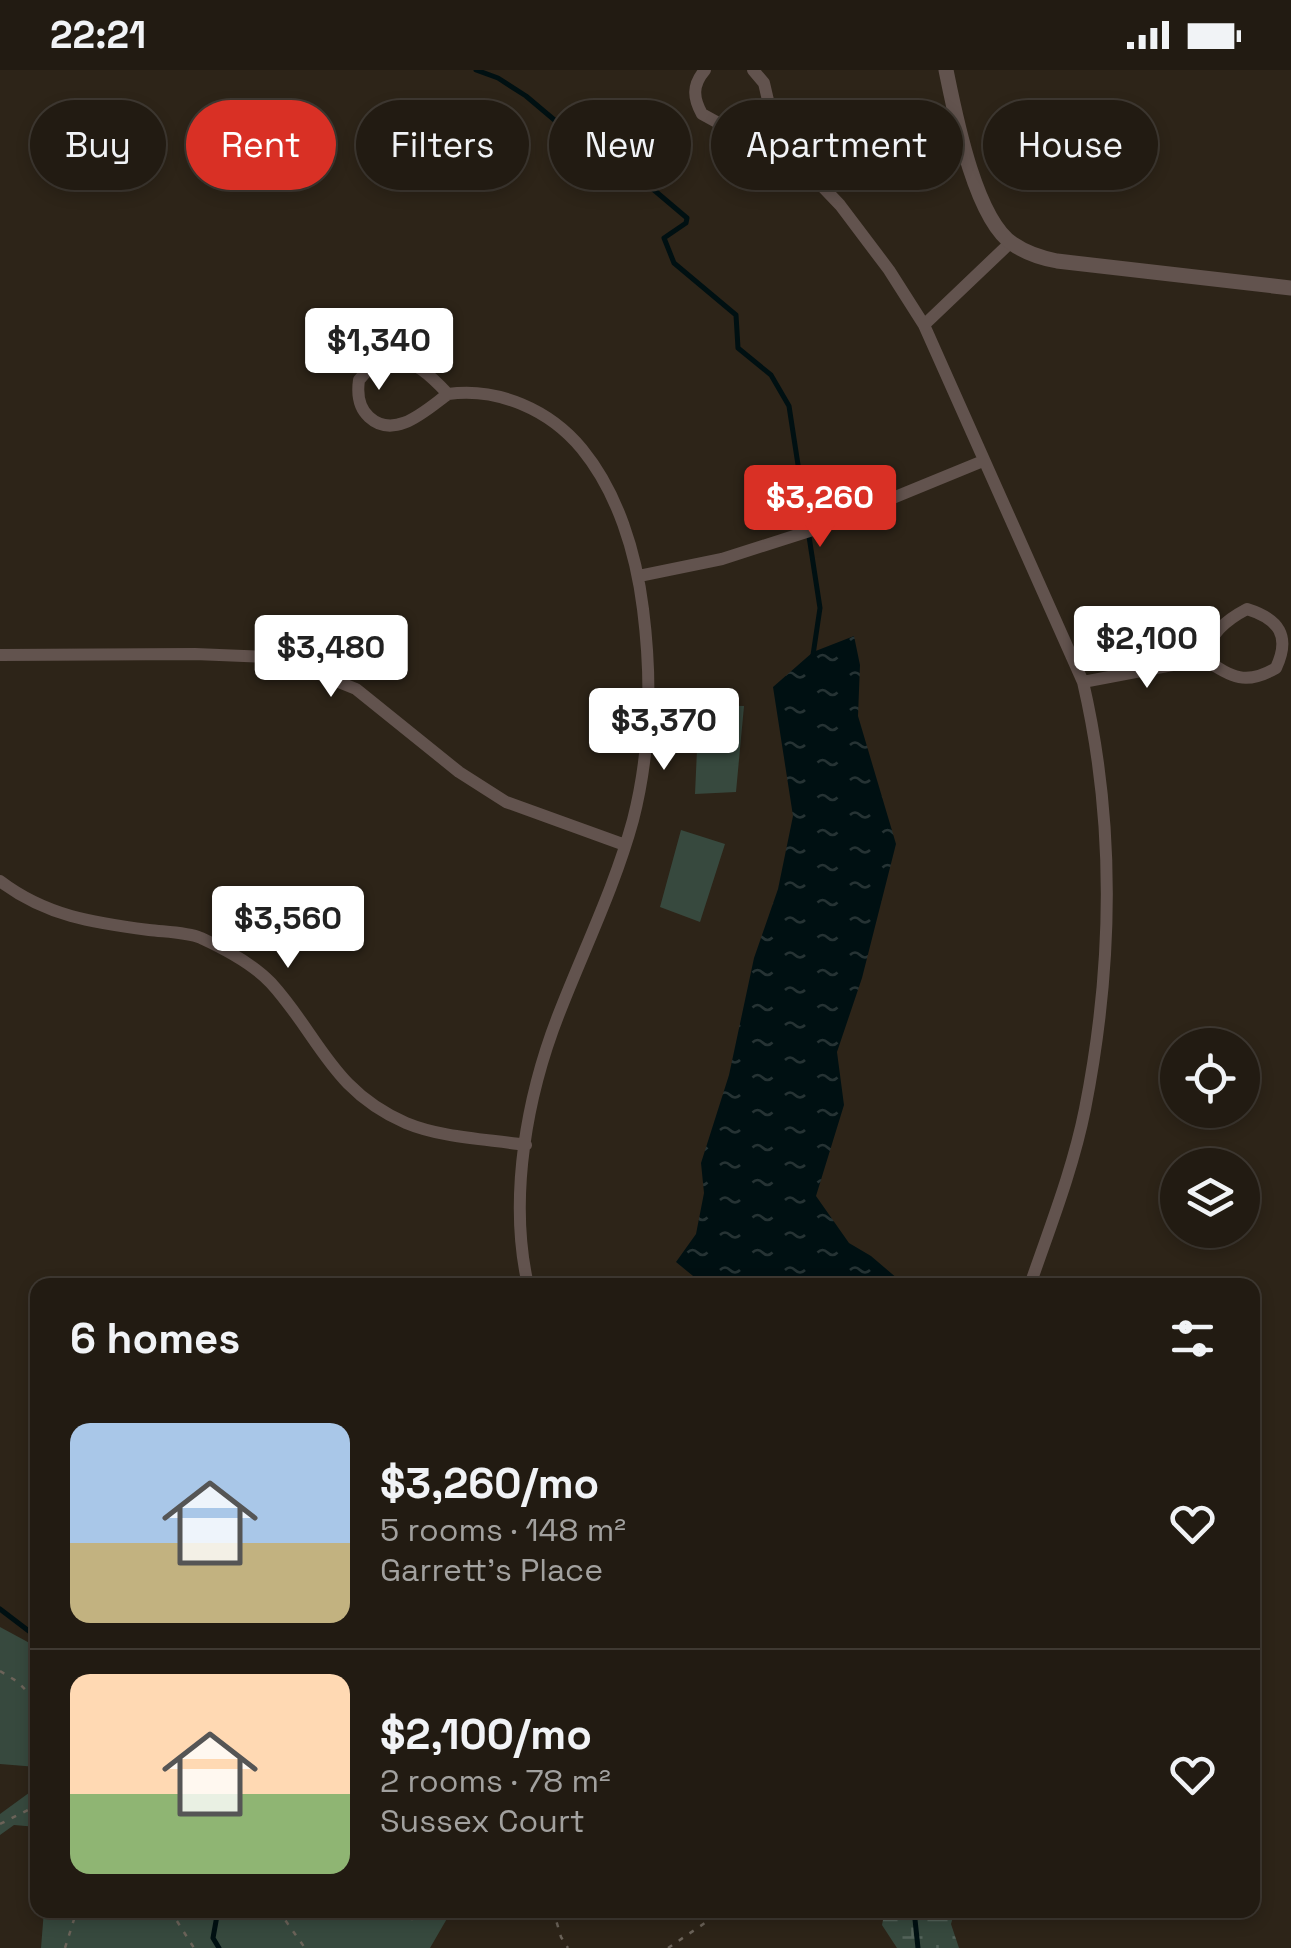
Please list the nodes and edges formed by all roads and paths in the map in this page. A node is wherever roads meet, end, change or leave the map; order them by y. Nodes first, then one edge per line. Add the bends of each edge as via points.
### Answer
1 (705, 70) edge
2 (754, 70) edge
3 (946, 70) edge
4 (768, 100) edge
5 (711, 119) edge
6 (826, 190) edge
7 (1010, 243) junction
8 (1291, 288) edge
9 (924, 326) junction
10 (448, 394) junction
11 (982, 460) junction
12 (639, 576) junction
13 (0, 655) edge
14 (1204, 659) junction
15 (1083, 682) junction
16 (625, 845) junction
17 (0, 881) edge
18 (526, 1146) junction
19 (527, 1278) edge
20 (1032, 1278) edge
21 (0, 1671) edge
22 (30, 1695) edge
23 (30, 1810) edge
24 (0, 1824) edge
25 (74, 1918) edge
26 (175, 1918) edge
27 (284, 1918) edge
28 (556, 1918) edge
29 (712, 1918) edge
30 (65, 1948) edge
31 (194, 1948) edge
32 (305, 1948) edge
33 (568, 1948) edge
34 (668, 1948) edge

1 - 5 street via 694,92
2 - 4 street
3 - 7 street via 972,174 992,222
6 - 9 street
7 - 8 street via 1056,260
7 - 9 street
9 - 11 street
10 - 10 street via 389,427 365,414 358,386 373,364 402,359
10 - 12 street via 490,394 526,405 570,433 612,497
11 - 12 street via 822,526 722,559
11 - 15 street
12 - 16 street via 650,700
13 - 16 street via 195,654 268,657 298,666 356,688 506,802
14 - 14 street via 1238,678 1258,679 1276,668 1285,643 1265,614 1247,608 1215,634
14 - 15 street
15 - 20 street via 1107,826 1100,1001 1084,1110
16 - 18 street via 554,1027
17 - 18 street via 77,920 198,937 272,984 326,1061 367,1100 427,1130
18 - 19 street via 519,1221
21 - 22 path
23 - 24 path
25 - 30 path
26 - 31 path
27 - 32 path
28 - 33 path
29 - 34 path

